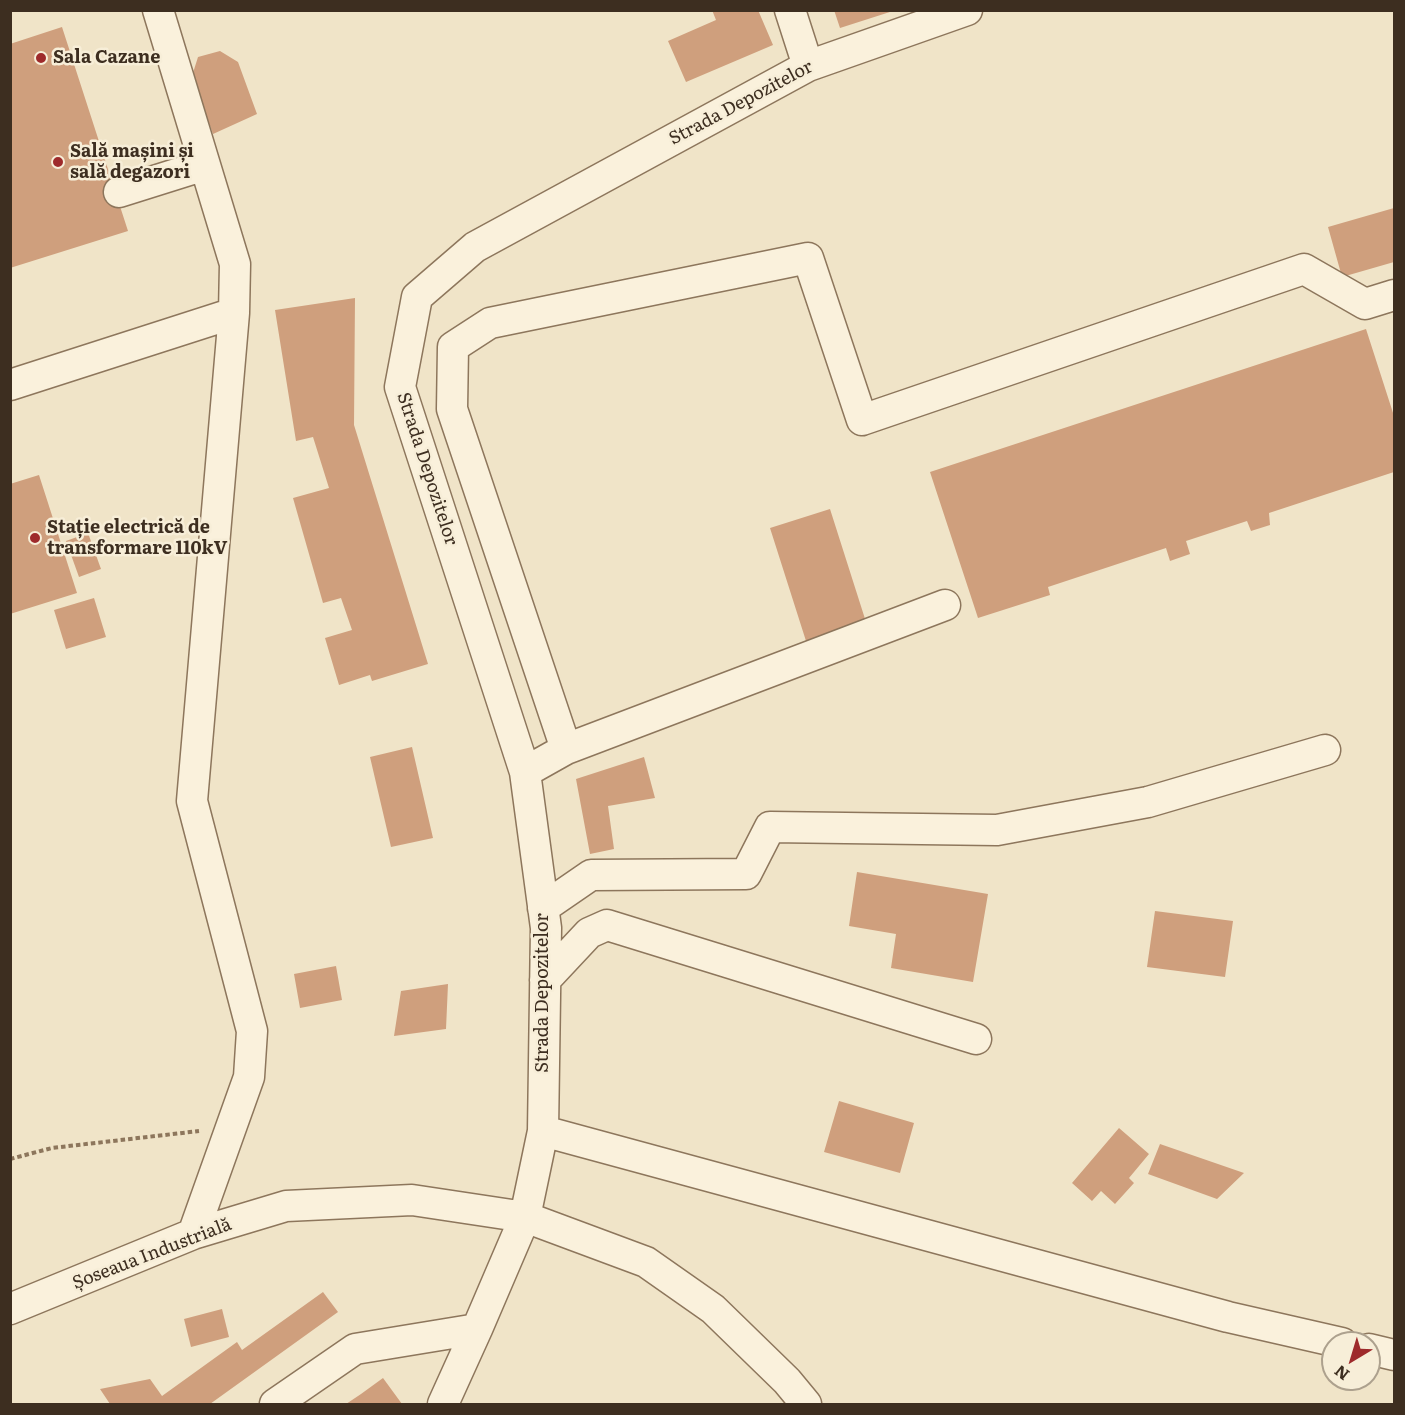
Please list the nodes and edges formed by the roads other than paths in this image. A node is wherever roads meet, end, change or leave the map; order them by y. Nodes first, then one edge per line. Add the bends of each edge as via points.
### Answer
1 (158, 10) edge
2 (790, 10) edge
3 (967, 10) edge
4 (808, 66) junction
5 (205, 165) junction
6 (120, 192) dead end
7 (1395, 294) edge
8 (234, 313) junction
9 (10, 385) edge
10 (945, 606) dead end
11 (566, 749) junction
12 (1326, 750) dead end
13 (525, 772) junction
14 (543, 908) junction
15 (545, 980) junction
16 (976, 1039) dead end
17 (543, 1131) junction
18 (525, 1217) junction
19 (193, 1234) junction
20 (10, 1309) edge
21 (477, 1329) junction
22 (1321, 1338) edge
23 (275, 1404) edge
24 (443, 1404) edge
25 (806, 1404) edge

1 - 5 street
2 - 4 street
3 - 4 street, Strada Depozitelor
4 - 13 street, Strada Depozitelor via 475,247 417,297 400,387
5 - 6 street
5 - 8 street via 236,264
7 - 11 street via 1365,304 1304,269 862,420 808,258 490,323 453,347 452,409
8 - 9 street
8 - 19 street via 192,801 252,1031 249,1077
10 - 11 street
11 - 13 street
12 - 14 street via 1148,802 997,830 770,828 746,874 591,875
13 - 14 street, Strada Depozitelor
14 - 15 street, Strada Depozitelor
15 - 16 street via 589,933 607,925
15 - 17 street, Strada Depozitelor
17 - 18 street, Strada Depozitelor
17 - 22 street via 1228,1317
18 - 19 street, Șoseaua Industrială via 412,1200 286,1206
18 - 21 street, Strada Depozitelor
18 - 25 street, Șoseaua Industrială via 646,1262 713,1309
19 - 20 street, Șoseaua Industrială
21 - 23 street via 355,1348
21 - 24 street, Strada Depozitelor

